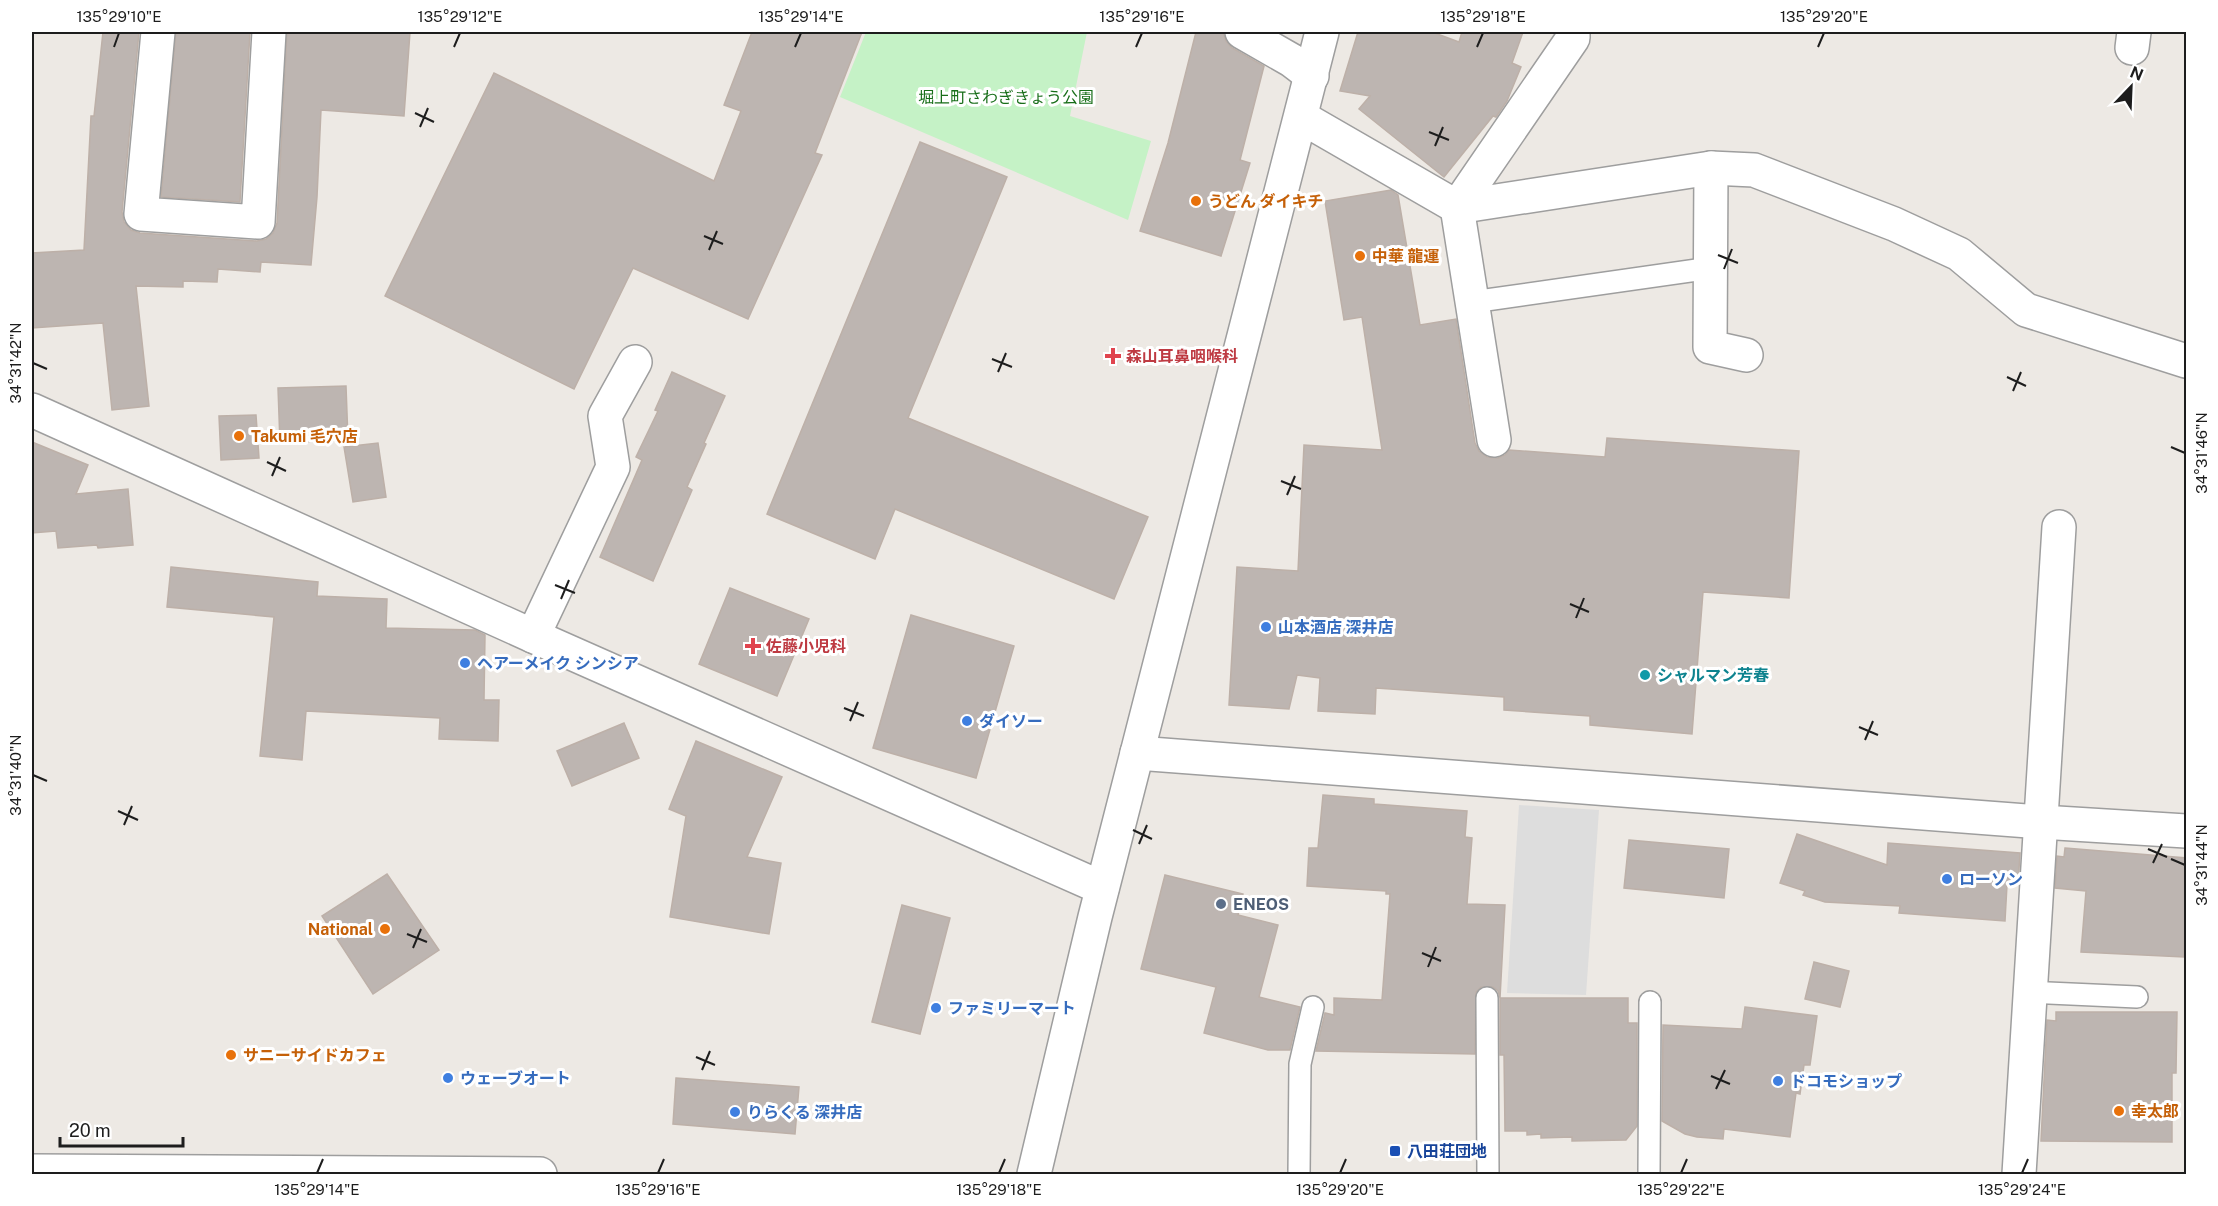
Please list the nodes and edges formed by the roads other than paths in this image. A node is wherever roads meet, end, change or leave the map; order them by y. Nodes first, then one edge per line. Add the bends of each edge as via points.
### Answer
1 (158, 32) edge
2 (269, 32) edge
3 (1242, 32) edge
4 (1322, 32) edge
5 (1573, 32) edge
6 (1312, 76) junction
7 (1301, 117) junction
8 (1711, 168) junction
9 (1457, 207) junction
10 (1711, 268) junction
11 (1472, 302) junction
12 (1746, 355) dead end
13 (2187, 361) edge
14 (635, 363) dead end
15 (32, 410) edge
16 (1494, 441) dead end
17 (2059, 526) dead end
18 (533, 636) junction
19 (1137, 753) junction
20 (2041, 822) junction
21 (2187, 831) edge
22 (1102, 888) junction
23 (2029, 992) junction
24 (2137, 996) dead end
25 (1487, 998) dead end
26 (1650, 1002) dead end
27 (1313, 1007) dead end
28 (32, 1171) edge
29 (540, 1174) edge
30 (1034, 1174) edge
31 (1299, 1174) edge
32 (1488, 1174) edge
33 (1649, 1174) edge
34 (2019, 1174) edge

1 - 2 street via 141,214 258,222
3 - 6 street
4 - 6 street
5 - 9 street via 1573,38
6 - 7 street
7 - 9 street
7 - 19 street
8 - 9 street
8 - 10 street
8 - 13 street via 1754,170 1894,224 1959,254 2026,310
9 - 11 street
10 - 11 lane
10 - 12 street via 1710,347
11 - 16 street
14 - 18 street via 604,416 613,467
15 - 18 street
17 - 20 street
18 - 22 street
19 - 20 street
19 - 22 street
20 - 21 street
20 - 23 street
22 - 30 street
23 - 24 lane
23 - 34 street
25 - 32 lane
26 - 33 lane
27 - 31 lane via 1300,1064
28 - 29 street

